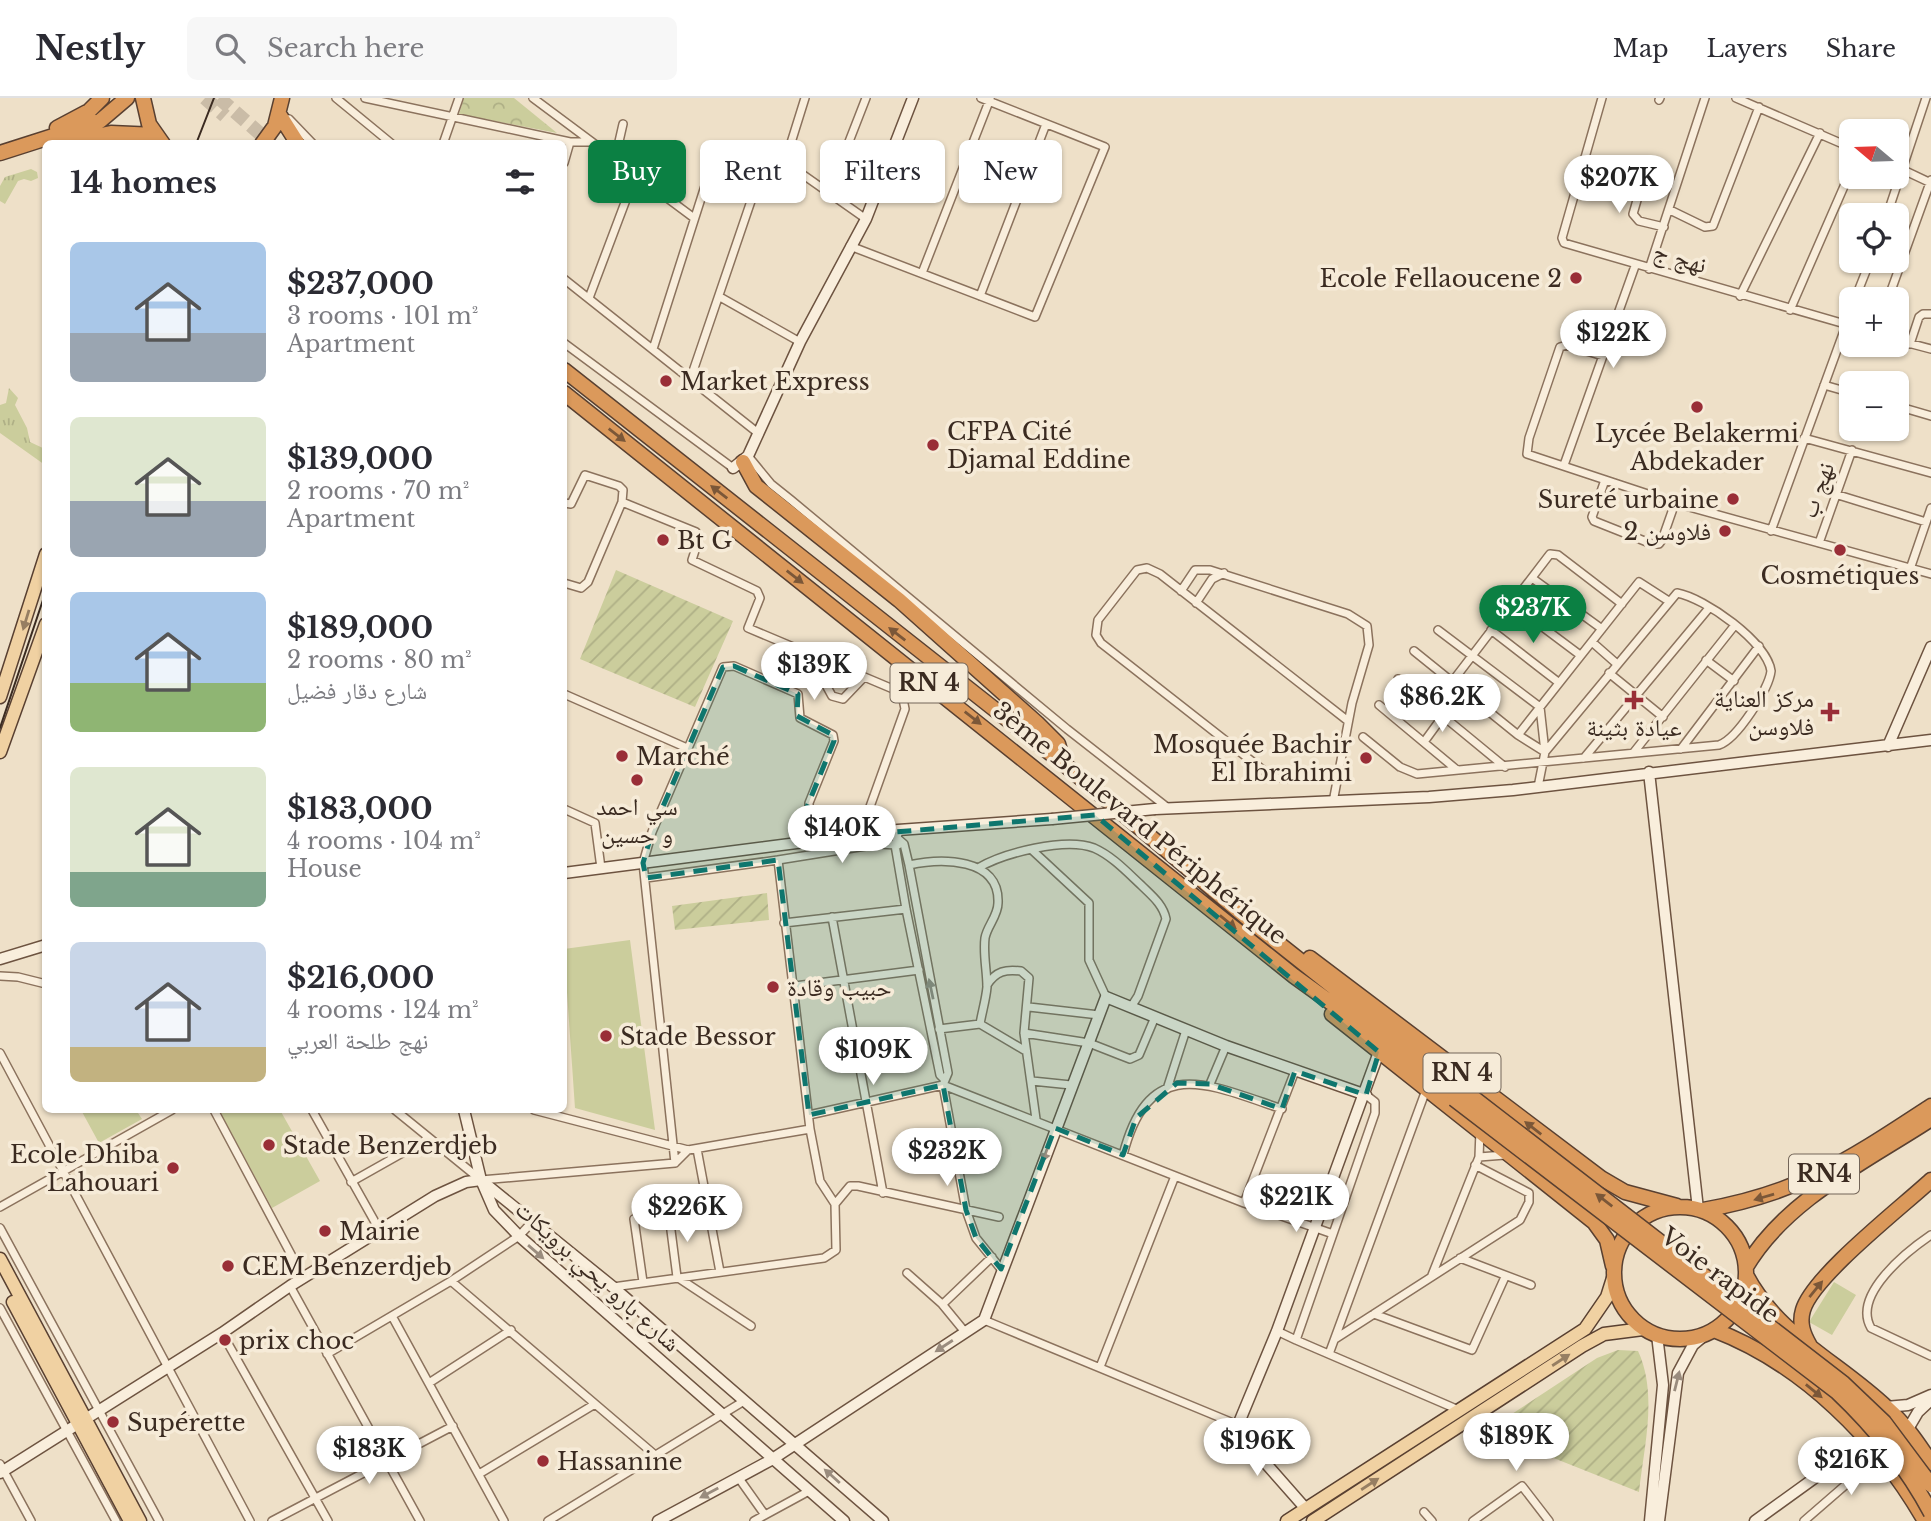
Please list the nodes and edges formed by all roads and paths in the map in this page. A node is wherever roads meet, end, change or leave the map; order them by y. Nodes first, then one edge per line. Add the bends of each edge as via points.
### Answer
1 (102, 98) edge
2 (127, 98) edge
3 (143, 98) edge
4 (336, 98) edge
5 (365, 98) edge
6 (459, 98) edge
7 (533, 98) edge
8 (805, 98) edge
9 (866, 98) edge
10 (913, 98) edge
11 (1602, 98) edge
12 (1704, 98) edge
13 (1737, 98) edge
14 (1926, 98) edge
15 (987, 99) edge
16 (280, 106) edge
17 (1759, 107) junction
18 (452, 118) junction
19 (623, 124) dead end
20 (1046, 124) junction
21 (1820, 134) junction
22 (80, 140) edge
23 (155, 140) edge
24 (160, 140) edge
25 (265, 140) edge
26 (296, 140) edge
27 (310, 140) edge
28 (387, 140) edge
29 (444, 140) edge
30 (560, 140) edge
31 (588, 140) edge
32 (619, 140) edge
33 (792, 140) edge
34 (850, 140) edge
35 (567, 141) edge
36 (570, 142) junction
37 (588, 142) edge
38 (1839, 142) edge
39 (1909, 146) edge
40 (42, 149) edge
41 (0, 151) edge
42 (567, 152) edge
43 (0, 162) edge
44 (1646, 169) dead end
45 (1909, 172) edge
46 (1931, 182) edge
47 (1843, 189) edge
48 (700, 201) edge
49 (625, 203) edge
50 (673, 203) edge
51 (750, 203) edge
52 (843, 203) edge
53 (1670, 210) junction
54 (694, 218) junction
55 (866, 219) junction
56 (1664, 227) junction
57 (850, 246) junction
58 (1635, 266) junction
59 (1649, 269) junction
60 (922, 274) junction
61 (567, 281) edge
62 (1892, 287) edge
63 (980, 296) junction
64 (1740, 296) junction
65 (720, 297) junction
66 (589, 298) junction
67 (1790, 310) junction
68 (1931, 314) edge
69 (1839, 324) edge
70 (800, 342) junction
71 (1910, 344) joint
72 (567, 345) edge
73 (1839, 348) edge
74 (653, 349) junction
75 (1931, 349) edge
76 (1603, 356) junction
77 (567, 372) edge
78 (690, 380) junction
79 (1824, 385) junction
80 (1839, 389) edge
81 (567, 395) edge
82 (1909, 410) edge
83 (1931, 416) edge
84 (758, 433) junction
85 (1804, 438) junction
86 (1852, 450) junction
87 (741, 462) junction
88 (1564, 466) junction
89 (1931, 473) edge
90 (1605, 480) junction
91 (1835, 495) junction
92 (622, 502) junction
93 (567, 503) edge
94 (1675, 503) junction
95 (1931, 508) edge
96 (1926, 522) junction
97 (1771, 531) junction
98 (1819, 543) junction
99 (42, 566) edge
100 (1910, 569) junction
101 (1224, 573) junction
102 (1931, 575) edge
103 (1532, 578) junction
104 (567, 584) edge
105 (1181, 591) junction
106 (1667, 600) junction
107 (1196, 603) junction
108 (1512, 604) junction
109 (1622, 604) junction
110 (1709, 608) junction
111 (1735, 625) junction
112 (1601, 629) junction
113 (1438, 630) dead end
114 (1491, 630) junction
115 (42, 635) edge
116 (1592, 642) junction
117 (1759, 646) junction
118 (1931, 647) edge
119 (1414, 652) dead end
120 (1580, 655) junction
121 (1472, 656) junction
122 (1706, 660) junction
123 (834, 664) junction
124 (1617, 664) junction
125 (1609, 673) junction
126 (864, 677) junction
127 (1398, 679) dead end
128 (1734, 681) junction
129 (1452, 682) junction
130 (1558, 682) junction
131 (1462, 690) junction
132 (567, 695) edge
133 (1637, 695) junction
134 (0, 697) edge
135 (1379, 705) dead end
136 (1539, 707) junction
137 (1443, 717) junction
138 (1663, 717) junction
139 (1348, 721) junction
140 (1518, 735) junction
141 (1363, 737) dead end
142 (1931, 740) edge
143 (1424, 741) junction
144 (1888, 746) junction
145 (687, 748) junction
146 (1680, 750) junction
147 (0, 752) edge
148 (1545, 752) junction
149 (1634, 752) junction
150 (1583, 759) junction
151 (1544, 761) junction
152 (1064, 764) junction
153 (1505, 767) junction
154 (1457, 770) junction
155 (1341, 771) junction
156 (1648, 772) junction
157 (1538, 787) junction
158 (1333, 802) junction
159 (1168, 809) junction
160 (567, 810) edge
161 (861, 830) junction
162 (899, 839) junction
163 (1032, 850) junction
164 (778, 860) junction
165 (643, 863) junction
166 (909, 865) junction
167 (600, 868) junction
168 (978, 868) junction
169 (567, 873) edge
170 (646, 878) junction
171 (906, 909) junction
172 (832, 917) junction
173 (784, 923) junction
174 (1254, 924) junction
175 (42, 946) edge
176 (0, 959) edge
177 (926, 968) junction
178 (917, 970) junction
179 (0, 976) edge
180 (1294, 976) junction
181 (844, 979) junction
182 (42, 983) edge
183 (987, 985) junction
184 (795, 986) junction
185 (1106, 997) junction
186 (1029, 1007) junction
187 (1131, 1007) junction
188 (1099, 1015) junction
189 (1155, 1017) junction
190 (980, 1024) junction
191 (939, 1029) junction
192 (1186, 1030) junction
193 (1024, 1033) junction
194 (1089, 1043) junction
195 (1226, 1046) junction
196 (1024, 1050) junction
197 (1379, 1052) junction
198 (0, 1053) edge
199 (1295, 1071) junction
200 (1032, 1081) junction
201 (944, 1082) junction
202 (1210, 1084) junction
203 (1071, 1085) junction
204 (1167, 1088) junction
205 (1426, 1090) junction
206 (1458, 1094) junction
207 (1366, 1096) junction
208 (867, 1102) junction
209 (1931, 1106) edge
210 (1282, 1109) junction
211 (167, 1113) edge
212 (216, 1113) edge
213 (314, 1113) edge
214 (399, 1113) edge
215 (465, 1113) edge
216 (546, 1113) edge
217 (809, 1115) junction
218 (1036, 1119) junction
219 (1931, 1119) edge
220 (1055, 1128) junction
221 (810, 1129) junction
222 (1479, 1131) junction
223 (429, 1138) junction
224 (675, 1146) junction
225 (697, 1149) junction
226 (688, 1150) junction
227 (1123, 1155) junction
228 (1507, 1155) junction
229 (1477, 1161) junction
230 (675, 1163) junction
231 (62, 1172) junction
232 (1175, 1176) junction
233 (481, 1180) junction
234 (1931, 1180) edge
235 (351, 1182) junction
236 (883, 1193) junction
237 (1244, 1203) junction
238 (835, 1204) junction
239 (1677, 1206) junction
240 (0, 1207) edge
241 (1700, 1209) junction
242 (966, 1210) junction
243 (668, 1215) dead end
244 (999, 1217) dead end
245 (634, 1219) dead end
246 (533, 1221) junction
247 (0, 1228) edge
248 (1315, 1228) junction
249 (380, 1231) junction
250 (1333, 1234) junction
251 (519, 1236) junction
252 (1931, 1236) edge
253 (992, 1257) junction
254 (1460, 1258) junction
255 (0, 1259) edge
256 (1001, 1269) junction
257 (1746, 1271) junction
258 (720, 1272) junction
259 (1613, 1272) junction
260 (907, 1273) dead end
261 (0, 1277) edge
262 (303, 1277) junction
263 (677, 1277) junction
264 (1432, 1277) junction
265 (1505, 1277) junction
266 (451, 1281) junction
267 (643, 1282) junction
268 (1531, 1285) dead end
269 (290, 1286) junction
270 (613, 1287) junction
271 (946, 1302) dead end
272 (0, 1308) edge
273 (1374, 1314) junction
274 (392, 1316) junction
275 (984, 1320) junction
276 (751, 1326) dead end
277 (511, 1330) junction
278 (965, 1332) junction
279 (1277, 1332) junction
280 (1650, 1332) junction
281 (1710, 1332) junction
282 (222, 1333) junction
283 (1335, 1339) junction
284 (1296, 1340) junction
285 (1813, 1350) junction
286 (327, 1354) junction
287 (1329, 1354) junction
288 (1931, 1356) edge
289 (168, 1367) junction
290 (1101, 1367) junction
291 (429, 1383) junction
292 (1931, 1397) edge
293 (744, 1401) junction
294 (595, 1404) junction
295 (1886, 1406) junction
296 (99, 1411) junction
297 (1467, 1413) junction
298 (723, 1414) junction
299 (77, 1425) junction
300 (1237, 1425) junction
301 (453, 1426) junction
302 (1854, 1426) junction
303 (1908, 1429) junction
304 (796, 1443) junction
305 (1852, 1451) junction
306 (1878, 1452) junction
307 (655, 1455) junction
308 (1661, 1457) junction
309 (771, 1460) junction
310 (386, 1461) junction
311 (1931, 1463) edge
312 (1, 1469) edge
313 (480, 1474) junction
314 (738, 1477) junction
315 (1931, 1485) edge
316 (809, 1491) junction
317 (316, 1499) junction
318 (1306, 1508) junction
319 (1424, 1511) dead end
320 (1931, 1513) edge
321 (765, 1515) junction
322 (31, 1521) edge
323 (116, 1521) edge
324 (130, 1521) edge
325 (140, 1521) edge
326 (159, 1521) edge
327 (250, 1521) edge
328 (272, 1521) edge
329 (328, 1521) edge
330 (420, 1521) edge
331 (504, 1521) edge
332 (548, 1521) edge
333 (658, 1521) edge
334 (754, 1521) edge
335 (844, 1521) edge
336 (883, 1521) edge
337 (1287, 1521) edge
338 (1313, 1521) edge
339 (1432, 1521) edge
340 (1473, 1521) edge
341 (1549, 1521) edge
342 (1650, 1521) edge
343 (1659, 1521) edge
344 (1755, 1521) edge
345 (1804, 1521) edge
346 (1925, 1521) edge

1 - 41 highway via 68,124
2 - 41 highway via 100,121
3 - 24 highway via 149,124
4 - 28 street
5 - 18 street
6 - 18 street
7 - 31 street
8 - 33 street
9 - 34 street
10 - 55 main road
11 - 58 street, نهج ج via 1562,238 1577,249
12 - 53 street
13 - 17 street
14 - 39 street
15 - 20 street
15 - 60 street
16 - 25 highway via 275,126
16 - 26 highway
16 - 27 street
17 - 21 street
17 - 53 street via 1713,226 1705,227
18 - 29 street
18 - 30 street
19 - 32 street
20 - 63 street
20 - 63 street via 1105,147 1035,317
21 - 38 street
21 - 64 street
22 - 23 highway via 111,133
35 - 36 street
36 - 37 street
36 - 42 street
40 - 43 highway
44 - 56 street via 1633,214
45 - 46 street
46 - 62 street
47 - 67 street
48 - 54 street
49 - 66 street
50 - 54 street
51 - 65 street
52 - 55 street
53 - 56 street
54 - 74 street
55 - 57 main road
56 - 59 street
57 - 60 street
57 - 70 main road
58 - 59 street, نهج ج
58 - 76 street
59 - 64 street, نهج ج
60 - 63 street
61 - 66 street
64 - 67 street, نهج ج
65 - 70 street
65 - 78 street
66 - 74 street
67 - 69 street, نهج ج
68 - 71 street via 1919,317
70 - 84 main road
71 - 75 street
72 - 87 street
73 - 79 street
74 - 78 street
76 - 88 street
76 - 88 street via 1567,345 1559,350 1525,452
152 -> 77 highway, 3ème Boulevard Périphérique / RN 4
78 - 84 street
79 - 80 street
79 - 85 street
81 -> 180 highway, 3ème Boulevard Périphérique / RN 4
82 - 83 street
84 - 87 main road
85 - 86 street
85 - 97 street
86 - 89 street
86 - 91 street, نهج ب
87 - 152 highway via 755,486 990,680 1058,744
87 - 159 street
88 - 90 street
90 - 94 street
90 - 94 street via 1594,521 1652,544 1662,540
91 - 96 street
91 - 98 street, نهج ب
92 - 93 street via 619,486 585,474 571,504
92 - 104 street via 588,582 581,588
92 - 123 street via 696,532 699,538 692,561 757,591 760,598 748,628
94 - 97 street
95 - 96 street
96 - 100 street
97 - 98 street
98 - 100 street
99 -> 134 main road
100 - 102 street
101 - 105 street via 1195,570
101 - 107 street via 1212,579
101 - 139 street via 1348,614 1367,626 1369,645
103 - 108 street
103 - 109 street via 1554,554
103 - 112 street
105 - 107 street
105 - 155 street via 1160,573 1137,570 1098,620 1096,635 1272,777 1290,779
106 - 109 street via 1640,582
106 - 110 street via 1680,593
106 - 124 street
107 - 139 street
108 - 114 street
108 - 120 street
109 - 112 street
110 - 111 street
110 - 133 street
111 - 117 street
111 - 122 street
112 - 116 street
113 - 121 street
114 - 121 street
114 - 130 street
115 - 147 main road
116 - 120 street
116 - 124 street
117 - 128 street
117 - 146 street via 1770,663 1770,678 1737,730 1724,743
118 - 144 main road
119 - 129 street
120 - 130 street
121 - 129 street
121 - 136 street
122 - 128 street
122 - 138 street
123 - 126 street
123 - 126 street via 826,685 832,696 849,696
124 - 125 street
125 - 133 street
125 - 148 street
126 - 161 street via 893,690 903,699 905,709
127 - 137 street
128 - 146 street
129 - 131 street
130 - 136 street
131 - 137 street
131 - 140 street
132 - 145 street
133 - 138 street
133 - 150 street
135 - 143 street
136 - 140 street
136 - 148 street
137 - 143 street
137 - 153 street
138 - 149 street
139 - 155 street
140 - 148 street
141 - 154 street via 1410,772
142 - 144 main road
143 - 154 street
144 - 156 main road
145 - 161 street via 723,667 734,666 794,692 800,697 800,718 832,735 834,741 810,809
145 - 165 street
146 - 149 street
148 - 151 street
149 - 150 street
150 - 151 street
151 - 153 street
151 - 157 street
152 - 174 highway, 3ème Boulevard Périphérique / RN 4
153 - 154 street
155 - 158 street
156 - 157 main road
156 - 241 main road
157 - 158 main road
158 - 159 main road
159 - 162 main road, bridge
160 - 167 street via 595,823
161 - 162 main road
161 - 165 main road
162 - 164 street
162 - 166 street
162 - 171 street
163 - 168 street via 1007,853
163 - 185 street via 1089,903 1089,960
163 - 187 street via 1079,845 1098,850 1165,912 1139,996
164 - 170 street
164 - 173 street
165 - 167 main road
165 - 170 street
166 - 168 street via 937,860
166 - 177 street
167 - 169 main road
168 - 183 street via 992,878 998,903 985,935
170 - 224 street
171 - 172 street
171 - 178 street
172 - 173 street
172 - 181 street
173 - 184 street
174 - 206 highway, 3ème Boulevard Périphérique / RN 4
239 -> 174 highway, 3ème Boulevard Périphérique / RN 4 via 1644,1199 1601,1178 1326,968
175 - 176 main road
177 - 178 street
191 -> 177 street
178 - 181 street
178 - 201 street
179 - 182 street
180 - 197 highway, 3ème Boulevard Périphérique / RN 4
180 - 206 highway, 3ème Boulevard Périphérique / RN 4
181 - 184 street
181 - 208 street
183 - 186 street via 993,975 1003,971 1026,973
183 - 190 street
184 - 217 street
185 - 187 main road
185 - 188 main road
186 - 188 street
186 - 193 street
187 - 189 main road
188 - 194 main road
189 - 192 main road
189 - 194 street via 1135,1058
190 - 191 street
190 - 196 street
191 - 201 street via 948,1073
192 - 195 main road
192 - 204 street
193 - 194 street
193 - 196 street
194 - 203 main road
195 - 199 main road
195 - 202 street
196 - 200 street
197 - 205 highway, 3ème Boulevard Périphérique / RN 4
197 - 207 main road
198 - 231 street
199 - 207 main road
199 - 210 street
200 - 203 street
200 - 218 street
201 - 208 street
201 - 218 street
201 - 242 street
202 - 204 street via 1177,1083
202 - 210 street
203 - 220 main road
204 - 227 street via 1146,1105 1131,1126
205 - 222 highway, 3ème Boulevard Périphérique / RN 4
205 - 283 street
315 -> 206 highway, Voie rapide, bridge via 1893,1432 1843,1383
206 - 320 highway, Voie rapide, bridge via 1837,1392 1884,1438
207 - 248 main road
207 - 250 street via 1375,1102 1376,1113
208 - 217 street
208 - 236 street
209 -> 241 highway, RN4 via 1812,1180 1771,1195
210 - 237 street
211 - 231 street
212 - 262 street
213 - 235 street
214 - 223 street
215 - 233 main road
216 - 224 street
217 - 221 street
218 - 220 street
219 - 257 highway, RN4 via 1792,1212 1768,1234
220 - 227 street
220 -> 256 main road
221 - 225 street
221 - 238 street via 820,1181
222 - 228 highway, 3ème Boulevard Périphérique / RN 4
222 - 229 street
223 - 233 street
223 - 235 street
224 - 226 street
224 - 230 street
225 - 226 street
225 - 258 street
226 - 230 street
227 - 232 street
228 - 229 street
228 - 259 highway, 3ème Boulevard Périphérique / RN 4 via 1594,1222 1607,1240
229 - 254 street via 1530,1197 1520,1220
229 - 264 street
230 - 233 street
231 - 240 street
231 - 289 street
232 - 237 street
232 - 290 street
233 - 246 main road, شارع بارو يحي برويكات
233 - 249 main road via 435,1196
233 - 251 main road, شارع بارو يحي برويكات via 494,1210
285 -> 234 highway via 1802,1330 1812,1292
235 - 249 street
236 - 238 street via 850,1186
236 - 242 street
237 - 248 street
238 - 258 street via 837,1243 832,1255
239 - 241 highway
239 - 259 highway via 1639,1220 1618,1248
241 - 257 highway via 1732,1232 1743,1252
242 - 244 street
242 - 253 street via 976,1238
243 - 263 street
245 - 267 street
246 - 251 street
246 - 270 main road, شارع بارو يحي برويكات
247 - 296 street
248 - 250 street
248 - 279 main road
249 - 262 main road
250 - 284 street
251 - 266 street
251 -> 298 main road, شارع بارو يحي برويكات
252 - 288 street via 1876,1284 1867,1312 1871,1328
253 - 256 street
253 - 271 street
254 - 264 street
254 - 265 street
255 - 299 main road
256 - 275 main road
257 - 281 highway via 1743,1294 1734,1311
257 - 285 highway via 1773,1314
258 - 263 street
259 - 280 highway via 1623,1308
259 - 297 main road via 1607,1297 1584,1329
260 - 278 street
261 - 299 main road
262 - 269 main road
263 - 267 street
263 - 276 street
264 - 273 street
265 - 268 street
265 - 273 street via 1472,1350
266 - 274 street
266 - 277 street
267 - 270 street
269 - 282 main road
269 - 286 street
270 - 293 main road, شارع بارو يحي برويكات
272 - 299 street
273 - 283 street
274 - 286 street
274 - 291 street
275 - 278 main road
275 - 290 street
277 - 291 street
277 - 294 street
278 -> 304 main road
279 - 284 street
279 - 300 main road
280 - 281 highway via 1687,1339
297 -> 280 main road via 1604,1334
280 - 308 main road via 1663,1385
281 -> 302 highway via 1782,1366
308 -> 281 main road via 1678,1373 1693,1345
282 - 289 main road
282 - 317 street
283 - 287 street
284 - 287 street
285 - 295 highway
286 - 310 street
287 - 297 street
289 - 296 main road
289 - 327 street
290 - 300 street
291 - 301 street
292 - 295 main road
292 - 303 main road
293 - 298 street
293 - 304 main road, شارع بارو يحي برويكات
294 - 307 street
294 - 313 street
295 - 303 highway
296 - 299 main road
296 - 326 street
297 - 318 main road
338 -> 297 main road
298 - 307 street
298 - 309 main road, شارع بارو يحي برويكات
299 - 312 main road
299 - 323 street
299 - 324 main road
299 - 325 main road
300 - 318 main road
301 - 310 street
301 - 313 street
302 - 305 main road
302 - 306 highway
303 - 311 highway
304 - 309 main road
336 -> 304 main road, شارع بارو يحي برويكات
305 - 306 main road
305 - 344 main road
306 - 345 street
306 - 346 highway
307 - 332 street
308 - 342 main road
308 - 343 main road
309 - 314 main road
309 - 316 main road, شارع بارو يحي برويكات
310 - 317 street
310 - 330 street
312 - 322 street
313 - 331 street
314 - 321 street
314 -> 333 main road
316 - 321 street
316 - 335 main road, شارع بارو يحي برويكات
317 - 328 street
317 - 329 street
318 - 337 main road
319 - 339 street
321 - 334 street
340 - 341 street via 1522,1486

